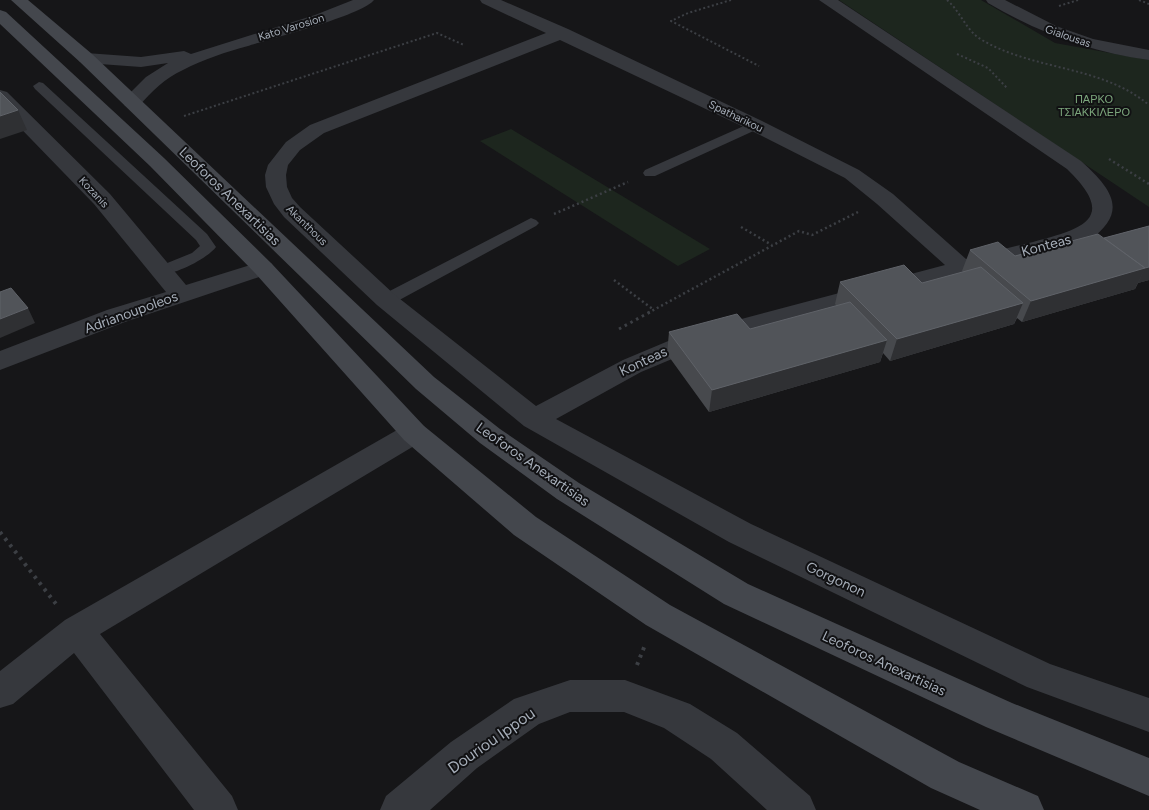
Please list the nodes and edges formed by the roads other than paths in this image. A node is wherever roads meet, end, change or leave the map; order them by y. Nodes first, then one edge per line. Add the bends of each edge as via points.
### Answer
1 (19, 0) edge
2 (366, 0) edge
3 (489, 0) edge
4 (827, 0) edge
5 (994, 0) edge
6 (0, 16) edge
7 (562, 33) junction
8 (215, 50) junction
9 (1149, 55) edge
10 (86, 58) junction
11 (39, 86) dead end
12 (0, 96) edge
13 (132, 102) junction
14 (755, 125) junction
15 (650, 173) road end
16 (531, 223) road end
17 (263, 268) junction
18 (962, 268) junction
19 (162, 271) junction
20 (181, 294) junction
21 (386, 300) junction
22 (0, 361) edge
23 (534, 419) junction
24 (414, 433) junction
25 (76, 630) junction
26 (0, 692) edge
27 (1149, 715) edge
28 (1149, 777) edge
29 (218, 810) edge
30 (400, 810) edge
31 (796, 810) edge
32 (1024, 810) edge

1 - 10 main road, Leoforos Anexartisias
2 - 8 street, Kato Varosion via 328,16
3 - 7 street, Spatharikou
4 - 18 street, Konteas via 1074,165 1096,186 1102,197 1101,219 1093,229 1080,236
5 - 9 street, Gialousas via 1073,40
6 - 17 main road, Leoforos Anexartisias via 157,162
7 - 14 street, Spatharikou
7 - 21 street, Akanthous via 317,129 293,146 280,161 275,188 284,204
8 - 10 street, Kato Varosion via 141,62
8 - 13 street, Kato Varosion via 166,71 148,84
10 - 13 main road, Leoforos Anexartisias
11 - 19 lane via 202,237 208,247 198,256
12 - 19 street, Kozanis via 102,199
13 - 28 main road, Leoforos Anexartisias via 425,383 490,436 568,491 736,594 999,716
14 - 15 lane
14 - 18 street, Spatharikou via 852,174
16 - 21 lane
17 - 20 street, Adrianoupoleos
17 - 24 main road, Leoforos Anexartisias
18 - 23 street, Konteas via 667,350 609,377
19 - 20 street, Kozanis
20 - 22 street, Adrianoupoleos
21 - 23 street, Akanthous
23 - 27 street, Gorgonon via 740,533 1040,676
24 - 25 street
24 - 32 main road, Leoforos Anexartisias via 525,526 658,615 945,775
25 - 26 street
25 - 29 street
30 - 31 street, Douriou Ippou via 464,755 527,711 570,696 625,696 677,716 724,746

